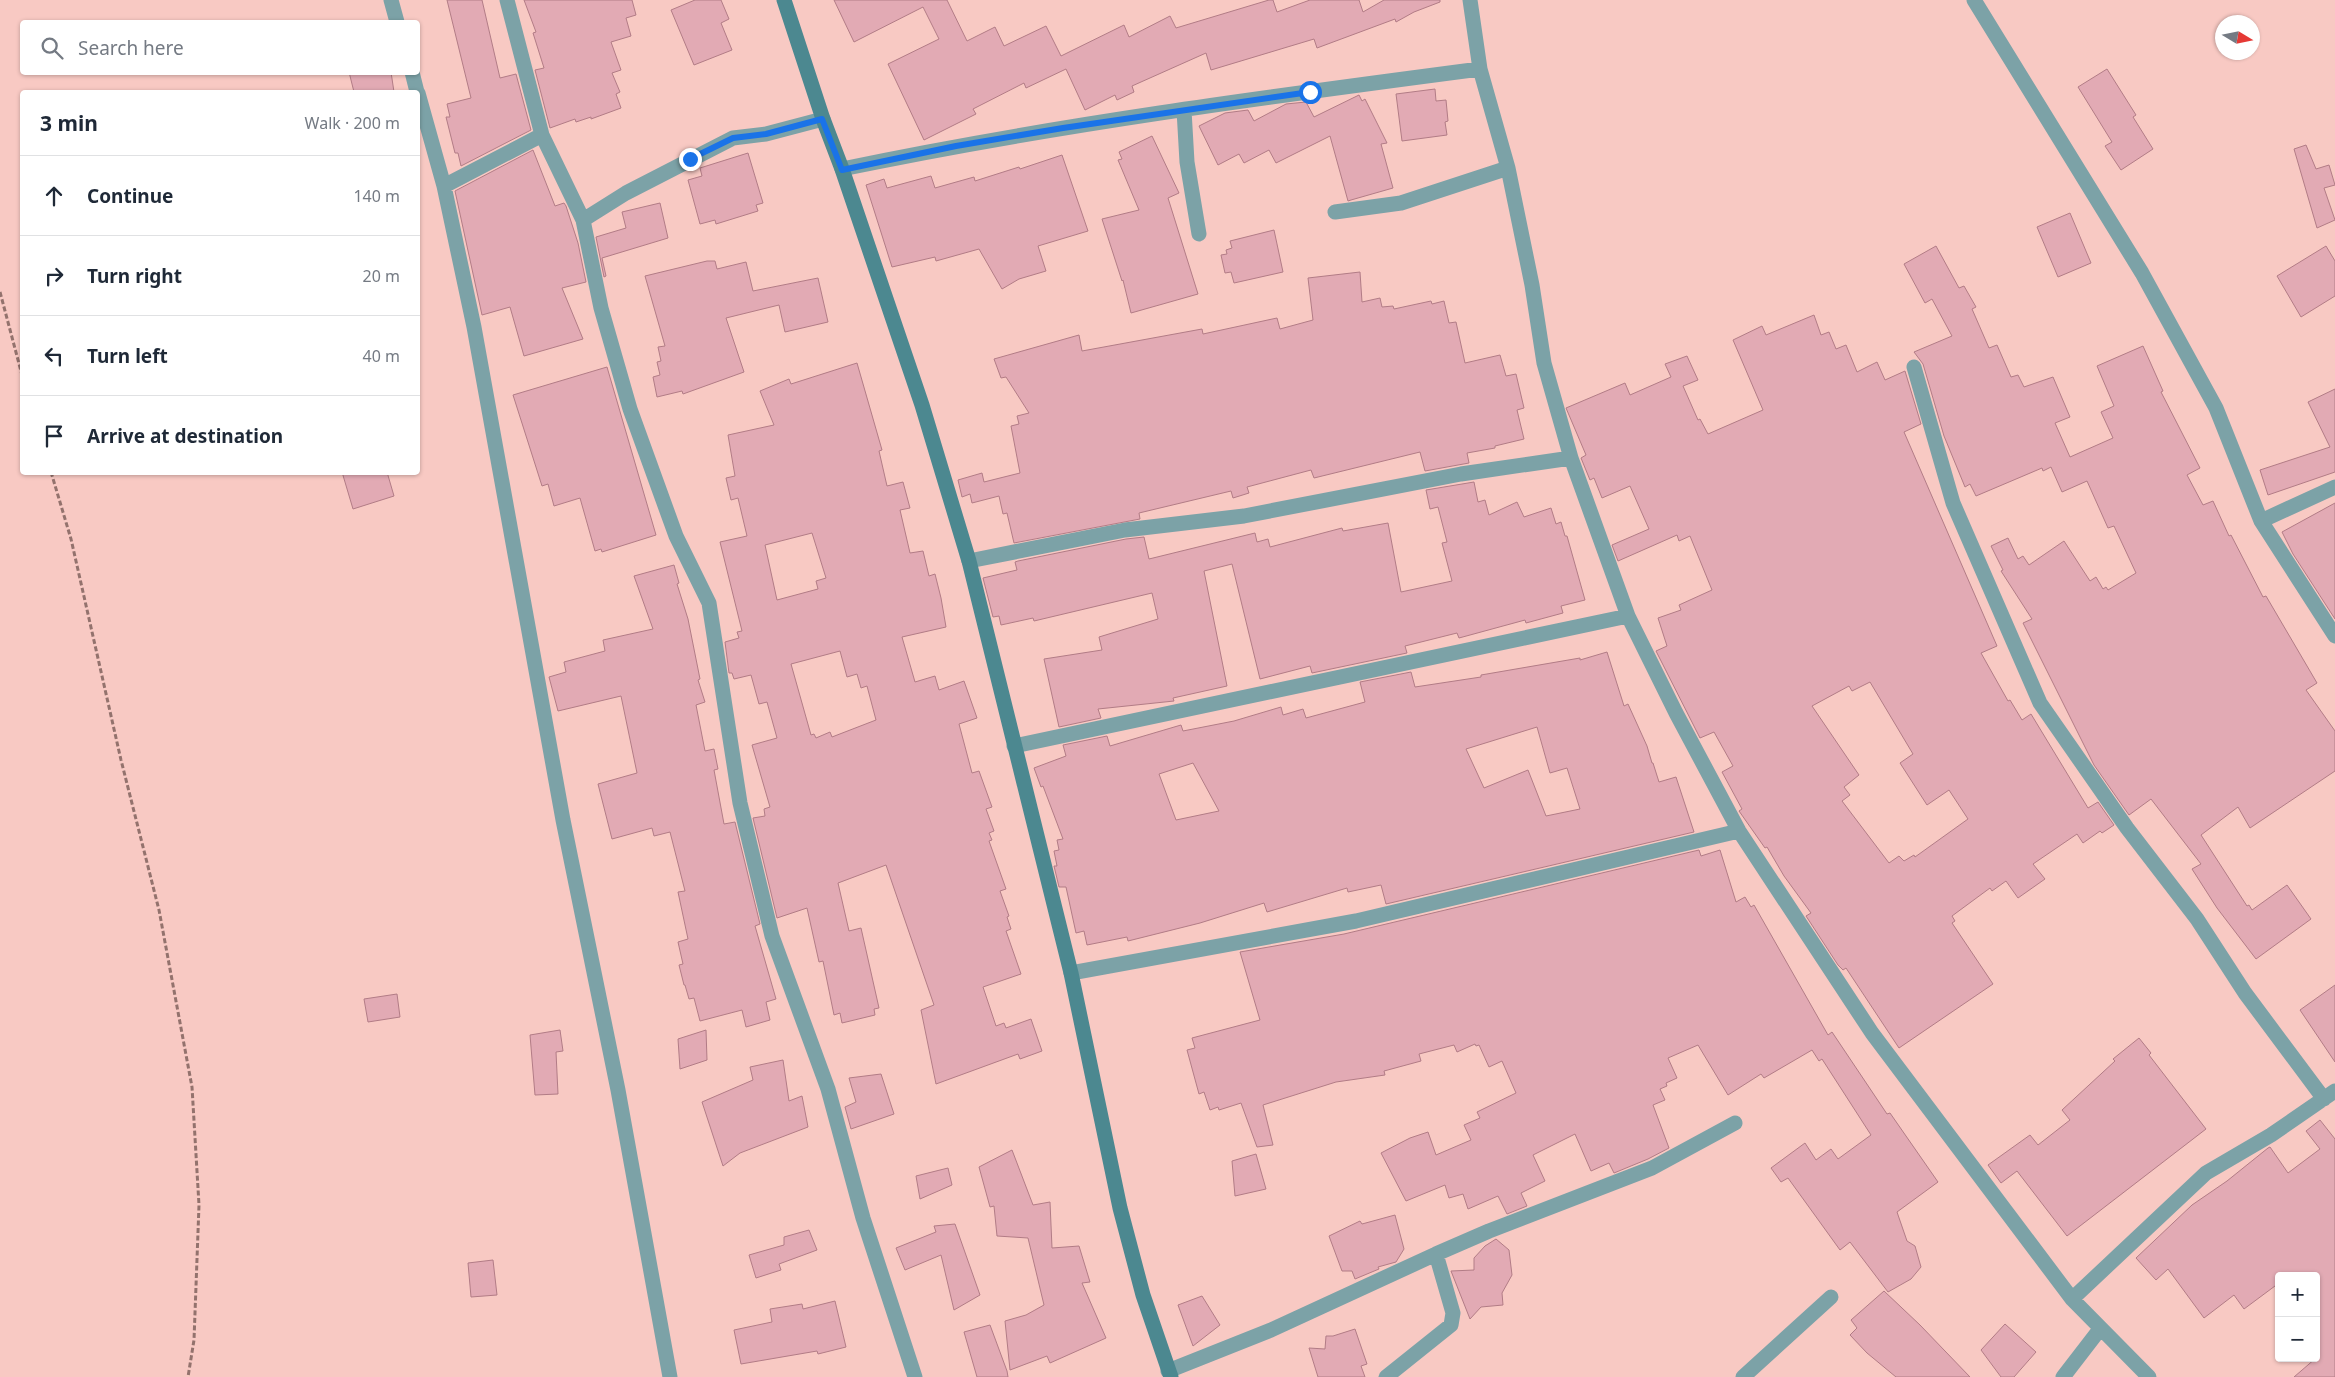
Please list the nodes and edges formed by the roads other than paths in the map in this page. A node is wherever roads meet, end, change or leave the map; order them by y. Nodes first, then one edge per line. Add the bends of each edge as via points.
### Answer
1 (391, 0) edge
2 (507, 0) edge
3 (784, 0) edge
4 (1470, 0) edge
5 (1974, 0) edge
6 (397, 20) edge
7 (1480, 69) junction
8 (413, 75) edge
9 (416, 90) edge
10 (420, 103) edge
11 (1184, 110) junction
12 (822, 119) junction
13 (542, 135) junction
14 (1508, 168) junction
15 (842, 170) junction
16 (444, 186) junction
17 (1335, 212) dead end
18 (583, 220) junction
19 (1199, 234) dead end
20 (1914, 367) dead end
21 (1571, 458) junction
22 (2335, 487) edge
23 (2261, 521) junction
24 (969, 561) junction
25 (1628, 616) junction
26 (2335, 636) edge
27 (1014, 746) junction
28 (1739, 831) junction
29 (1071, 973) junction
30 (2329, 1095) edge
31 (1736, 1123) dead end
32 (1436, 1254) junction
33 (1831, 1297) dead end
34 (2072, 1299) junction
35 (2100, 1329) junction
36 (1170, 1374) edge
37 (670, 1377) edge
38 (915, 1377) edge
39 (1386, 1377) edge
40 (1744, 1377) edge
41 (2063, 1377) edge
42 (2149, 1377) edge

1 - 6 street
2 - 13 street
3 - 12 main road
4 - 7 street
5 - 23 street via 2147,281 2216,408
7 - 11 street
7 - 14 street
8 - 9 street
10 - 16 street
11 - 15 street via 956,146
11 - 19 street via 1187,162
12 - 15 main road
12 - 18 street via 766,134 733,138 626,193
13 - 16 street
13 - 18 street
14 - 17 street via 1401,203
14 - 21 street via 1544,363
15 - 24 main road via 922,405
16 - 37 street via 488,402 561,811 618,1090
18 - 38 street via 601,308 630,409 676,536 709,603 740,803 772,936 828,1090 863,1218
20 - 30 street via 1953,503 2040,703 2127,828 2197,919 2245,993
21 - 24 street via 1461,474 1244,516 1125,530
21 - 25 street
22 - 23 street
23 - 26 street
24 - 27 main road
25 - 27 street
25 - 28 street
27 - 29 main road
28 - 29 street via 1356,921
28 - 34 street via 1872,1033
29 - 36 main road via 1120,1208 1143,1295
30 - 34 street via 2206,1173
31 - 32 street via 1652,1168
32 - 36 street
32 - 39 street via 1453,1312 1451,1325
33 - 40 street
34 - 35 street
35 - 41 street
35 - 42 street

